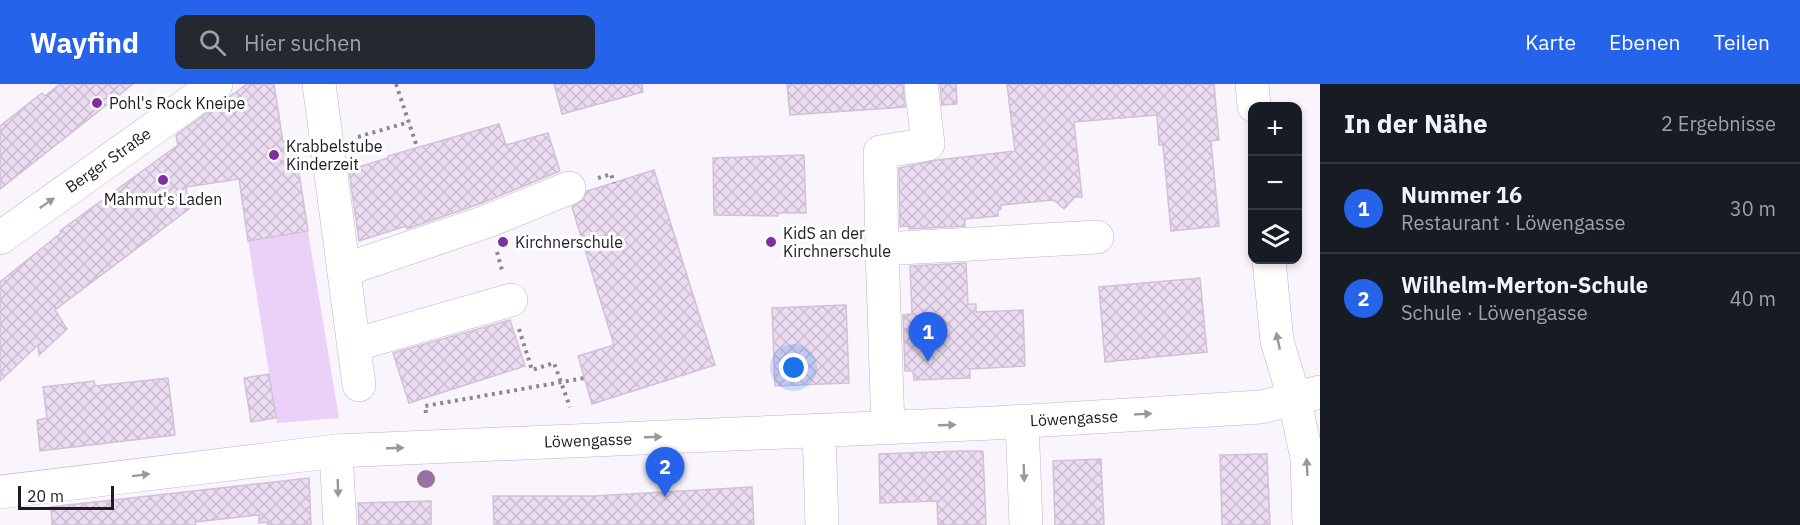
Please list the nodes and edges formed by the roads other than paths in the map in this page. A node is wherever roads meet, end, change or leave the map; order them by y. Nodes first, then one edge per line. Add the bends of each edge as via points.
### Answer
1 (216, 84) edge
2 (319, 84) edge
3 (921, 84) edge
4 (1252, 84) edge
5 (1254, 102) edge
6 (569, 188) dead end
7 (1097, 237) dead end
8 (0, 238) edge
9 (882, 249) junction
10 (1269, 264) edge
11 (344, 270) junction
12 (511, 300) dead end
13 (354, 345) junction
14 (359, 384) dead end
15 (1307, 395) edge
16 (1022, 421) junction
17 (888, 428) junction
18 (819, 430) junction
19 (336, 451) junction
20 (0, 492) edge
21 (339, 525) edge
22 (822, 525) edge
23 (1026, 525) edge
24 (1309, 525) edge

8 -> 1 street, Berger Straße
2 - 11 street
3 - 9 street via 928,144 880,152
4 - 5 street
6 - 11 street via 488,221
7 - 9 street
9 - 17 street
15 -> 10 street via 1277,341
11 - 13 street
12 - 13 street
13 - 14 street
16 -> 15 street, Löwengasse via 1261,407
24 -> 15 street
17 -> 16 street, Löwengasse
16 -> 23 street
17 - 18 street, Löwengasse
19 -> 18 street, Löwengasse
18 - 22 street
20 -> 19 street, Löwengasse
19 -> 21 street

